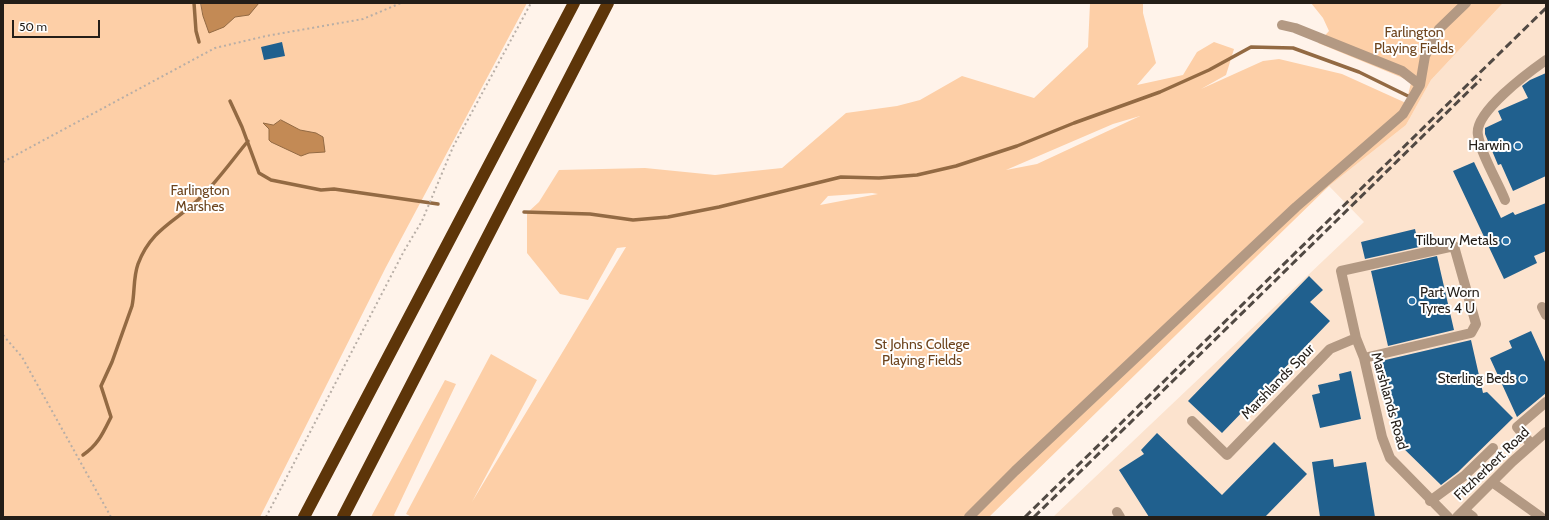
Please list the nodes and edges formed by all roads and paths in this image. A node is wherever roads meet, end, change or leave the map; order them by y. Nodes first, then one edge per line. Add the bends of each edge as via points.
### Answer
1 (401, 3) edge
2 (531, 3) edge
3 (574, 3) edge
4 (608, 3) edge
5 (1466, 3) edge
6 (1282, 26) dead end
7 (1546, 60) edge
8 (1415, 94) junction
9 (3, 162) edge
10 (1505, 200) dead end
11 (3, 336) edge
12 (1356, 338) junction
13 (1364, 358) junction
14 (1546, 402) edge
15 (1192, 421) dead end
16 (1546, 432) edge
17 (1532, 444) junction
18 (1493, 448) dead end
19 (1492, 482) junction
20 (1430, 500) junction
21 (1461, 514) edge
22 (111, 517) edge
23 (266, 517) edge
24 (304, 517) edge
25 (343, 517) edge
26 (969, 517) edge
27 (1448, 517) edge
28 (1473, 517) edge
29 (1541, 517) edge

1 - 9 path via 363,19 215,48
2 - 23 path via 453,146 427,212 400,258
3 - 24 highway
4 - 25 highway
5 - 8 street via 1439,29 1425,56
6 - 8 street via 1295,28 1402,71
7 - 10 street via 1513,86 1485,114 1478,128 1477,134
8 - 26 street via 1403,114 1296,207
11 - 22 path via 22,357
12 - 13 street, Marshlands Road
12 - 13 street, Marshlands Road via 1341,271 1454,246 1476,324 1471,333
12 - 15 street, Marshlands Spur via 1330,349 1227,455
13 - 20 street, Marshlands Road via 1382,437 1390,458
14 - 17 street via 1517,427
16 - 17 street, Fitzherbert Road
17 - 19 street, Fitzherbert Road
18 - 20 street via 1464,476
19 - 21 street, Fitzherbert Road
19 - 29 street
20 - 27 street, Marshlands Road
21 - 28 street

